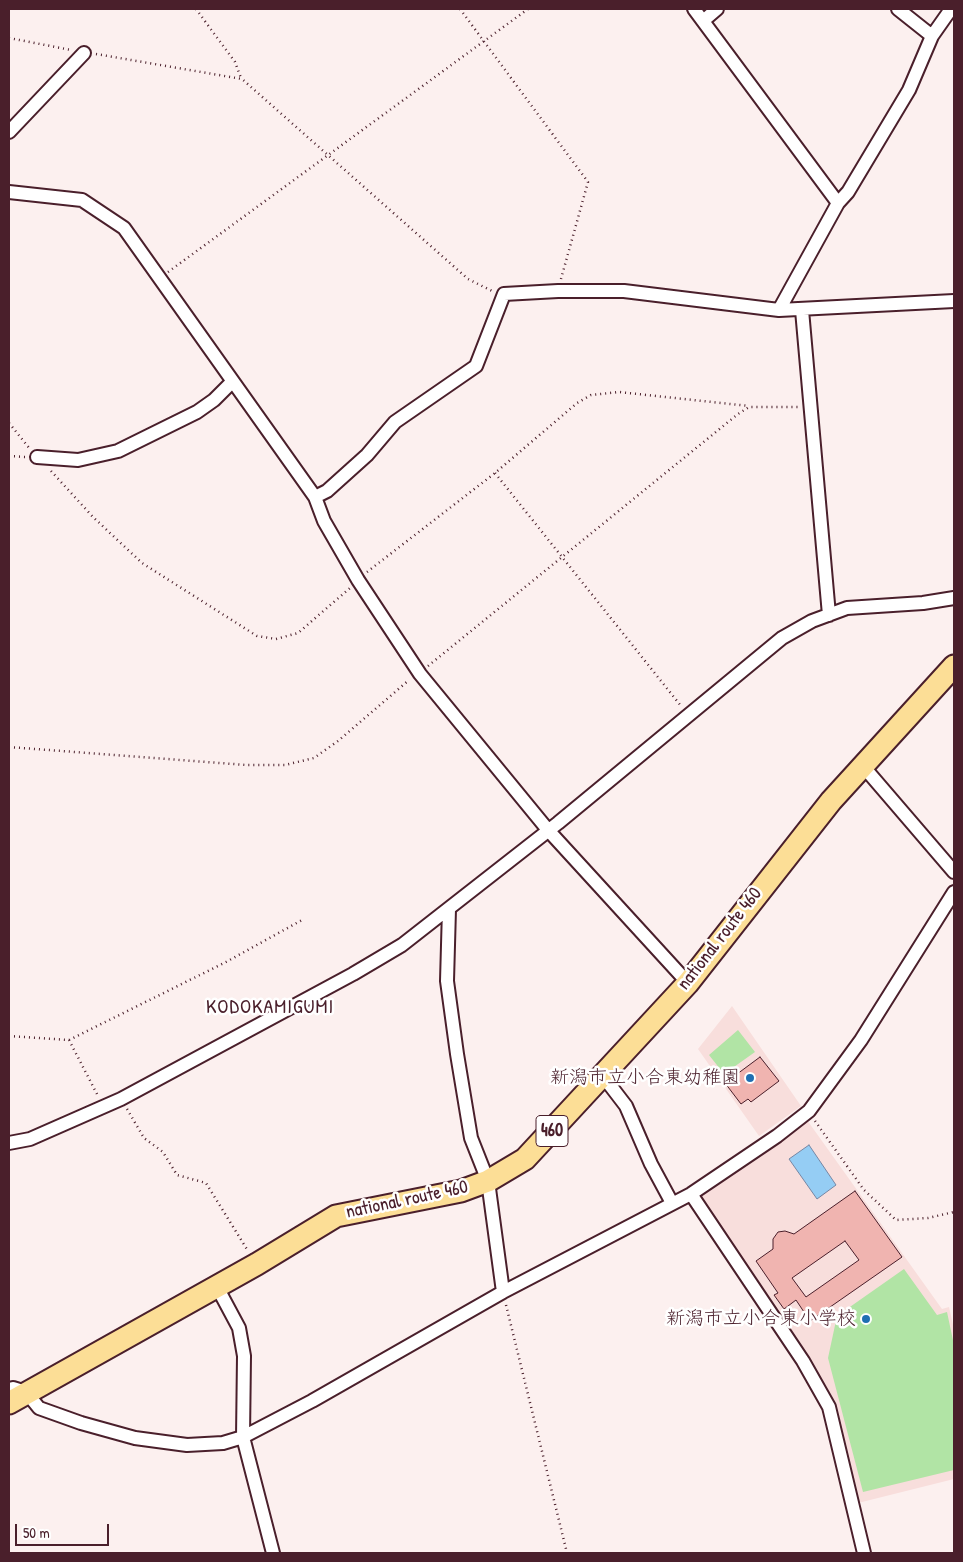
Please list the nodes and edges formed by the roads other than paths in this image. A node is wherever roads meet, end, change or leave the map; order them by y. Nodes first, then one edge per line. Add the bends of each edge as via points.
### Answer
1 (694, 9) edge
2 (717, 9) edge
3 (898, 9) edge
4 (951, 9) edge
5 (703, 21) junction
6 (932, 36) junction
7 (84, 53) road end
8 (9, 132) edge
9 (9, 192) edge
10 (838, 203) junction
11 (953, 304) edge
12 (779, 310) junction
13 (802, 310) junction
14 (232, 382) junction
15 (37, 457) road end
16 (315, 497) junction
17 (954, 598) edge
18 (829, 615) junction
19 (954, 666) edge
20 (863, 766) junction
21 (548, 830) junction
22 (954, 872) edge
23 (954, 892) edge
24 (449, 909) junction
25 (688, 983) junction
26 (603, 1076) junction
27 (9, 1144) edge
28 (488, 1181) junction
29 (691, 1194) junction
30 (672, 1203) junction
31 (216, 1285) junction
32 (503, 1292) junction
33 (13, 1391) edge
34 (244, 1437) junction
35 (273, 1553) edge
36 (864, 1553) edge

1 - 5 street
2 - 5 street
3 - 6 street
4 - 6 street
5 - 10 street
6 - 10 street via 909,90 848,192
7 - 8 street
9 - 14 street via 82,200 124,228
10 - 12 street
11 - 13 street
12 - 13 street
12 - 16 street via 624,291 504,294 476,366 395,422 367,454
13 - 18 street
14 - 15 street via 197,412 118,451 78,460
14 - 16 street
16 - 21 street via 324,521 358,580 420,674
17 - 18 street via 848,608
18 - 21 street via 782,638
19 - 20 highway, national route 460 / 460
20 - 22 street
20 - 25 highway, national route 460 / 460 via 779,865
21 - 24 street
21 - 25 street
23 - 29 street via 861,1040 809,1111 778,1136
24 - 27 street via 402,945 353,974 120,1099 30,1139
24 - 28 street via 447,981 457,1054 471,1138
25 - 26 highway, national route 460 / 460
26 - 28 highway, national route 460 / 460 via 525,1159
26 - 30 street via 626,1106
28 - 31 highway, national route 460 / 460 via 461,1191 336,1216
28 - 32 street
29 - 30 street
29 - 36 street via 803,1361 829,1407
30 - 32 street
31 - 33 highway, national route 460 / 460
31 - 34 street via 239,1328 244,1356
32 - 34 street
33 - 34 street via 39,1408 135,1438 187,1445 223,1443
34 - 35 street

